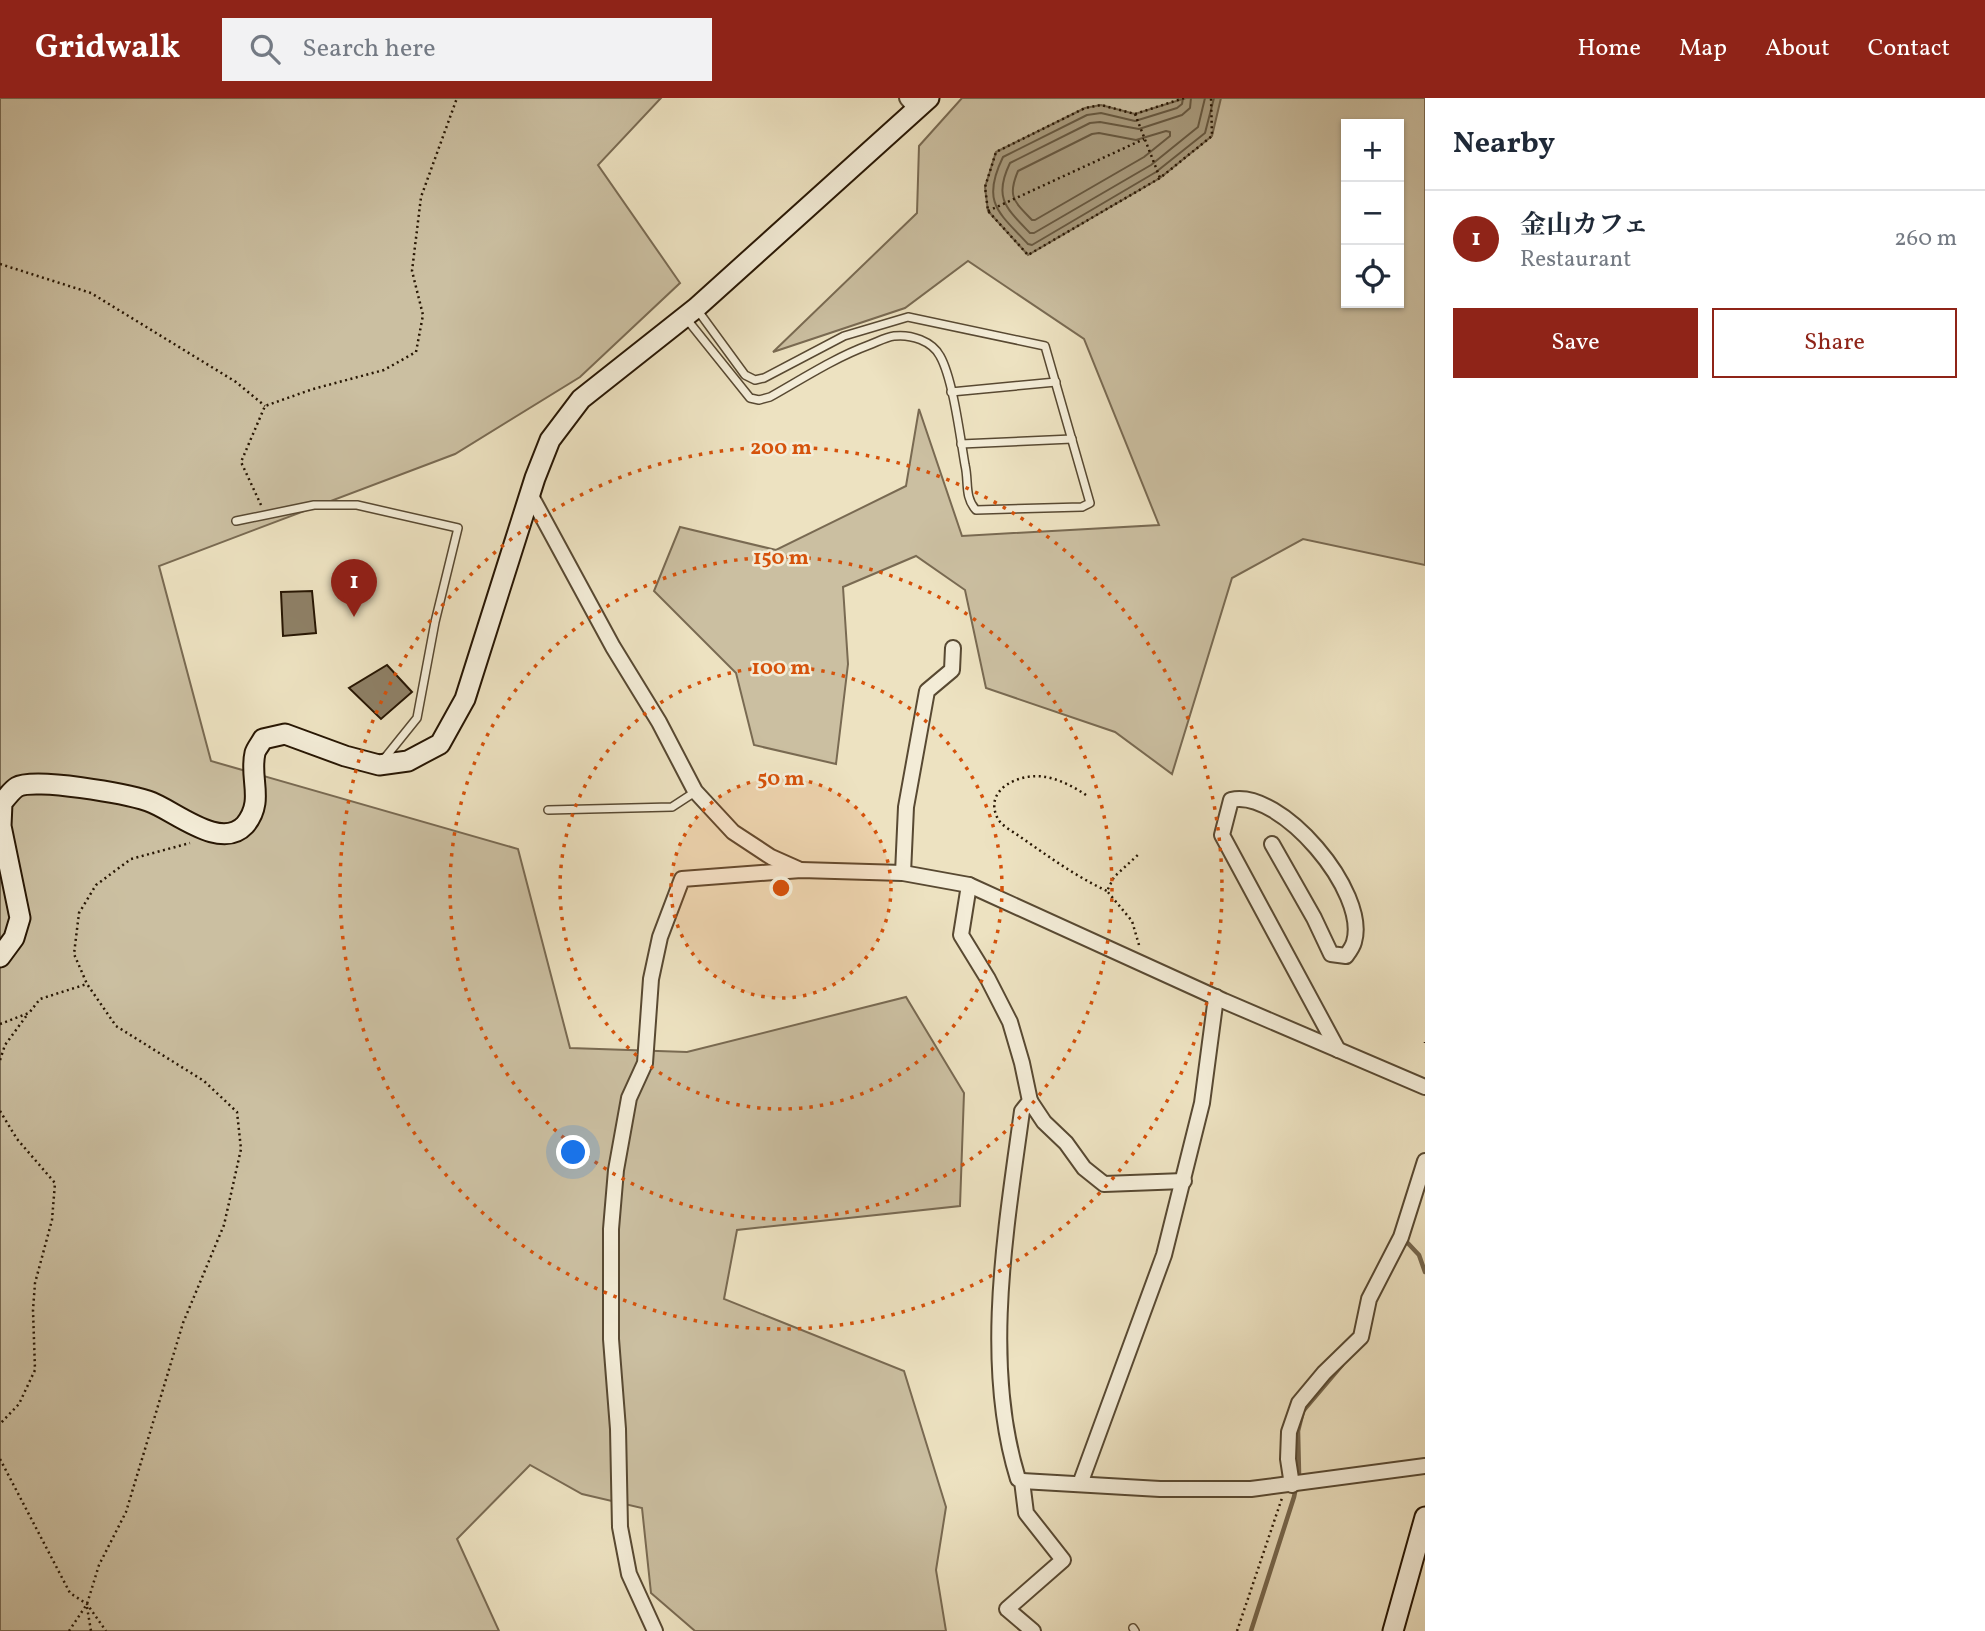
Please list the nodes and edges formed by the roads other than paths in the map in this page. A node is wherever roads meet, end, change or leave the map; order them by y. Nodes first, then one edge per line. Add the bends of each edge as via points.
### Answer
1 (917, 102) edge
2 (690, 312) junction
3 (1056, 382) junction
4 (951, 392) junction
5 (1072, 439) junction
6 (961, 444) junction
7 (530, 494) junction
8 (236, 521) dead end
9 (953, 648) dead end
10 (379, 765) junction
11 (695, 791) junction
12 (548, 810) dead end
13 (1272, 844) dead end
14 (801, 870) junction
15 (903, 873) junction
16 (969, 885) junction
17 (0, 957) edge
18 (1216, 997) junction
19 (1338, 1049) junction
20 (1425, 1087) edge
21 (1030, 1101) junction
22 (1425, 1161) edge
23 (1184, 1181) junction
24 (1425, 1466) edge
25 (1022, 1481) junction
26 (1080, 1484) junction
27 (1289, 1485) junction
28 (1425, 1517) edge
29 (655, 1631) edge
30 (1033, 1631) edge
31 (1393, 1631) edge

1 - 2 street
2 - 3 lane via 745,375 755,380 845,336 914,317 1045,346
2 - 4 lane via 750,398 770,397 848,353 892,336 907,336 935,348
2 - 7 street via 581,398 550,440
3 - 4 lane
3 - 5 lane
4 - 6 lane
5 - 6 lane
5 - 6 lane via 1090,503 1082,507 976,510 968,496
7 - 10 street via 465,699 440,744 408,761
7 - 11 street
8 - 10 lane via 314,505 357,505 458,528 417,718
9 - 15 street via 951,670 927,691 906,807
10 - 17 street via 285,734 263,739 255,753 255,809 243,827 226,834 202,830 149,801 128,796 40,784 17,787 2,803 1,826 20,918 14,938
11 - 12 lane via 672,807
11 - 14 street via 733,832
13 - 19 street via 1331,954 1346,956 1355,941 1355,918 1328,859 1269,808 1243,797 1231,800 1222,835
14 - 15 street
14 - 29 street via 682,878 660,937 651,979 645,1063 629,1098 616,1170 611,1339 620,1527 629,1574
15 - 16 street
16 - 18 street
16 - 21 street via 961,935 1010,1022
18 - 19 street
18 - 23 street via 1202,1103
19 - 20 street
21 - 23 street via 1084,1168 1104,1184
21 - 25 street via 1022,1111 1009,1208 999,1350 1005,1418 1013,1462
22 - 27 street via 1401,1237 1369,1299 1361,1337 1299,1403 1289,1432
23 - 26 street via 1164,1255
24 - 27 street
25 - 26 street
25 - 30 street via 1026,1513 1063,1560 1007,1609
26 - 27 street via 1160,1489
28 - 31 street

